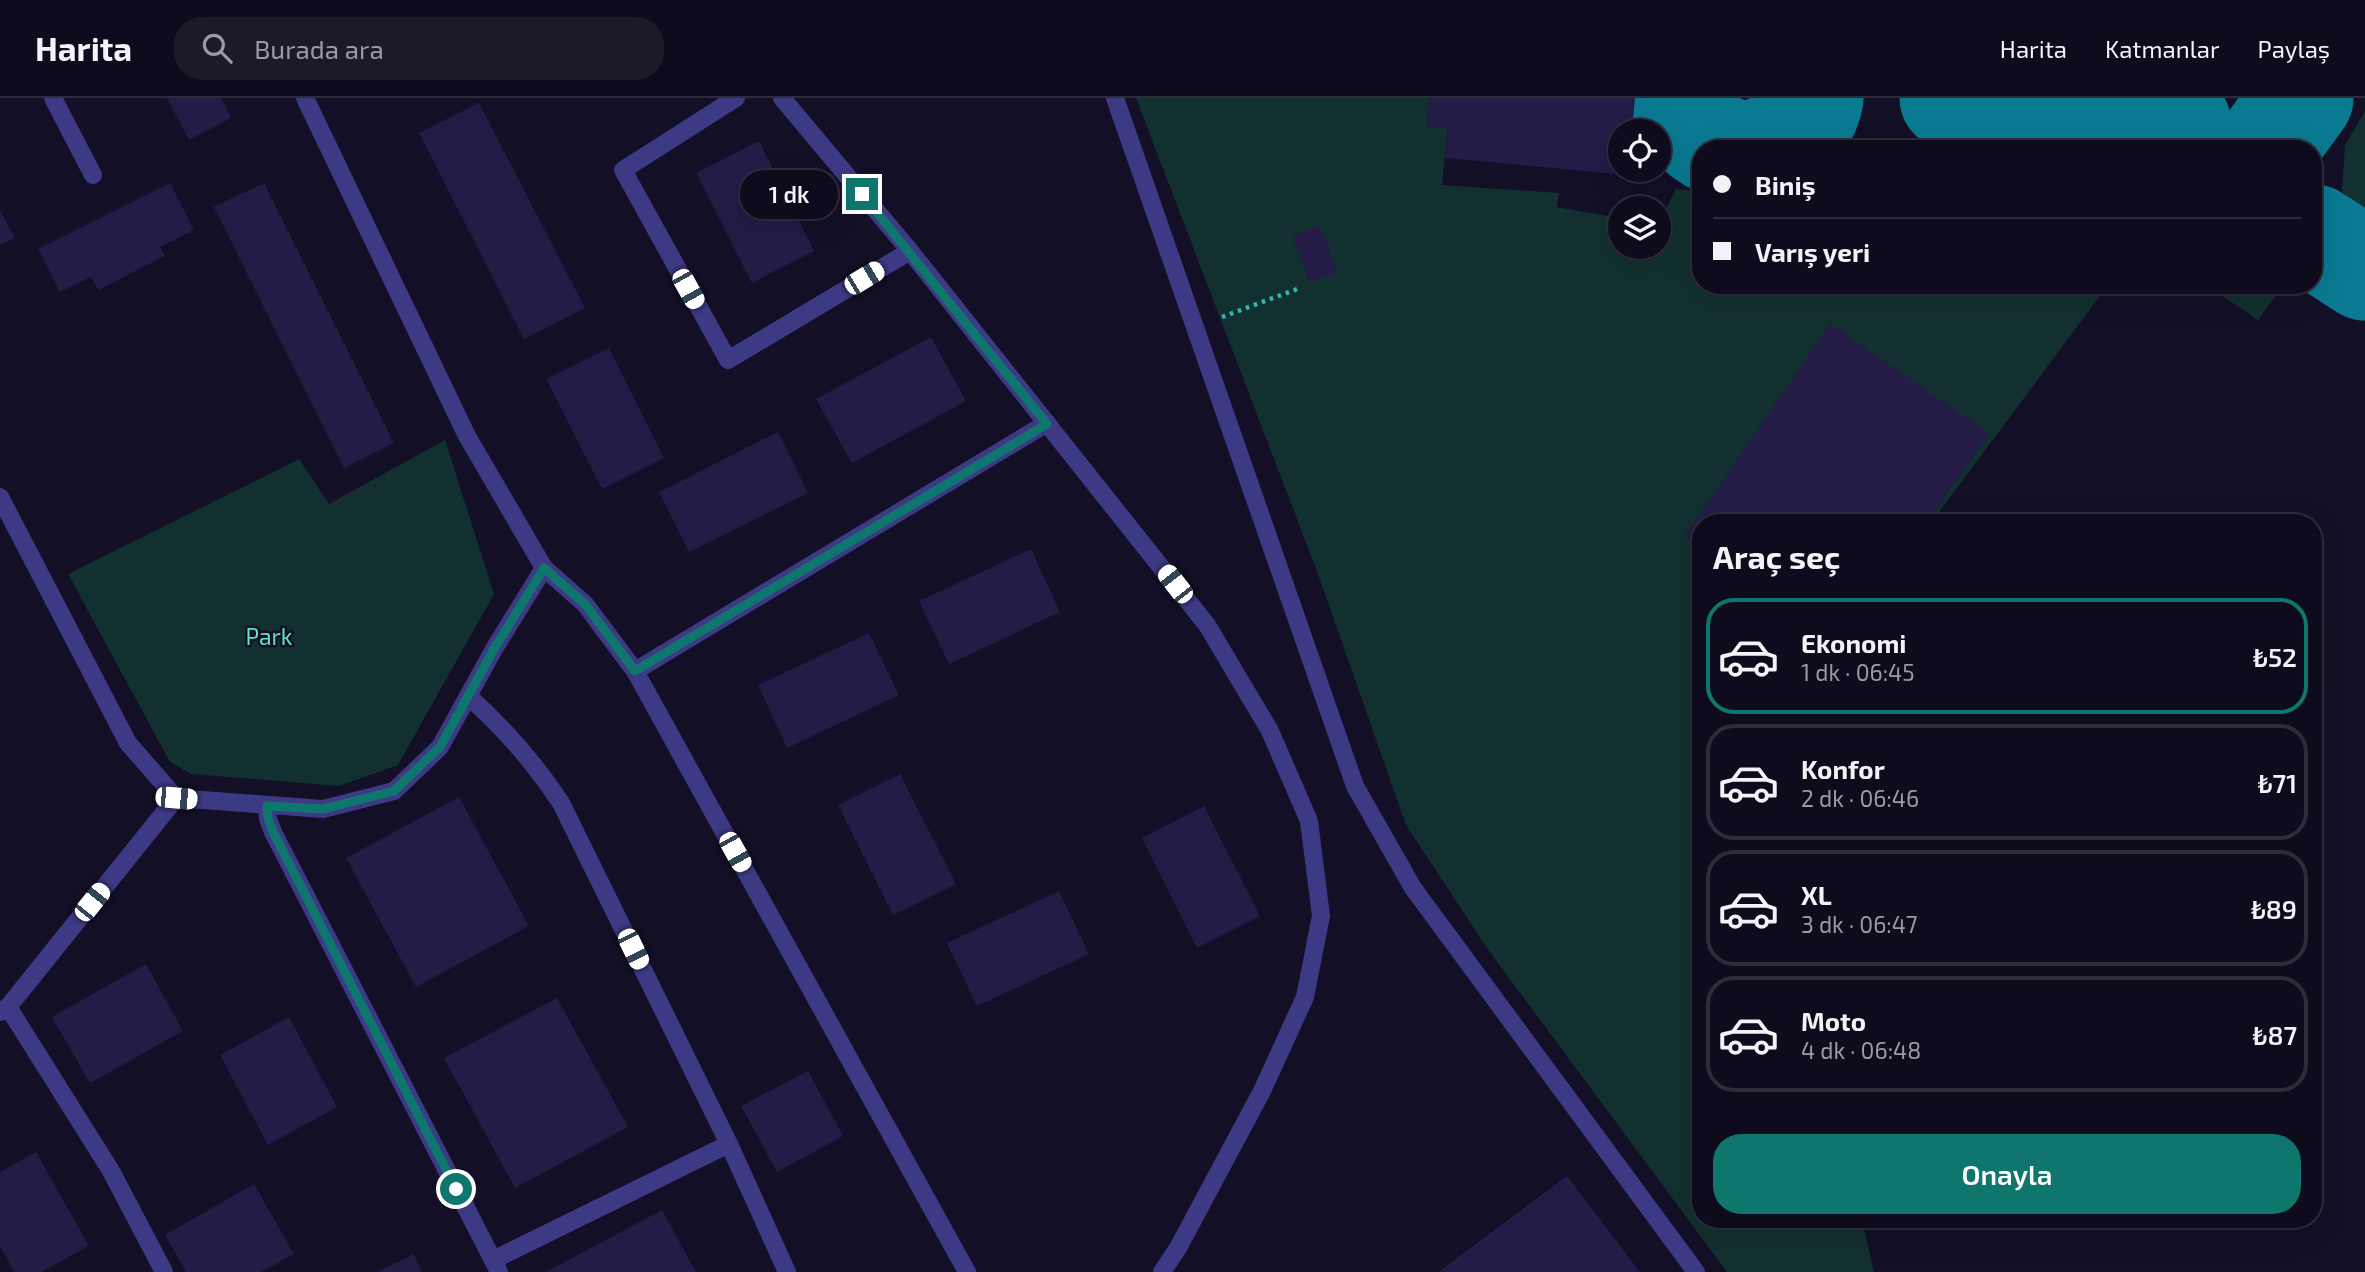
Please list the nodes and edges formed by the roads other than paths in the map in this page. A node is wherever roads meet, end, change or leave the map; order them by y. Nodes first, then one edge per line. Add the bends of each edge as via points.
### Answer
1 (54, 98) edge
2 (305, 98) edge
3 (736, 98) edge
4 (782, 98) edge
5 (1115, 98) edge
6 (93, 175) dead end
7 (910, 251) junction
8 (1047, 424) junction
9 (0, 497) edge
10 (544, 568) junction
11 (635, 671) junction
12 (468, 696) junction
13 (176, 798) junction
14 (267, 806) junction
15 (4, 1009) edge
16 (729, 1144) junction
17 (496, 1266) edge
18 (164, 1272) edge
19 (788, 1272) edge
20 (967, 1272) edge
21 (1162, 1272) edge
22 (1696, 1272) edge

1 - 6 street
2 - 10 street via 467,436
3 - 7 street via 623,170 728,360
4 - 7 street
5 - 22 street via 1355,786 1413,888
7 - 8 street
8 - 11 street
8 - 21 street via 1207,625 1270,731 1309,821 1321,916 1305,997 1262,1091
9 - 13 street via 128,743
10 - 11 street via 585,604
10 - 12 street
11 - 20 street
12 - 14 street via 440,747 394,791 323,809
12 - 16 street via 516,741 561,803
13 - 14 street
13 - 15 street
14 - 17 street via 273,832
15 - 18 street via 111,1171
16 - 17 street
16 - 19 street

